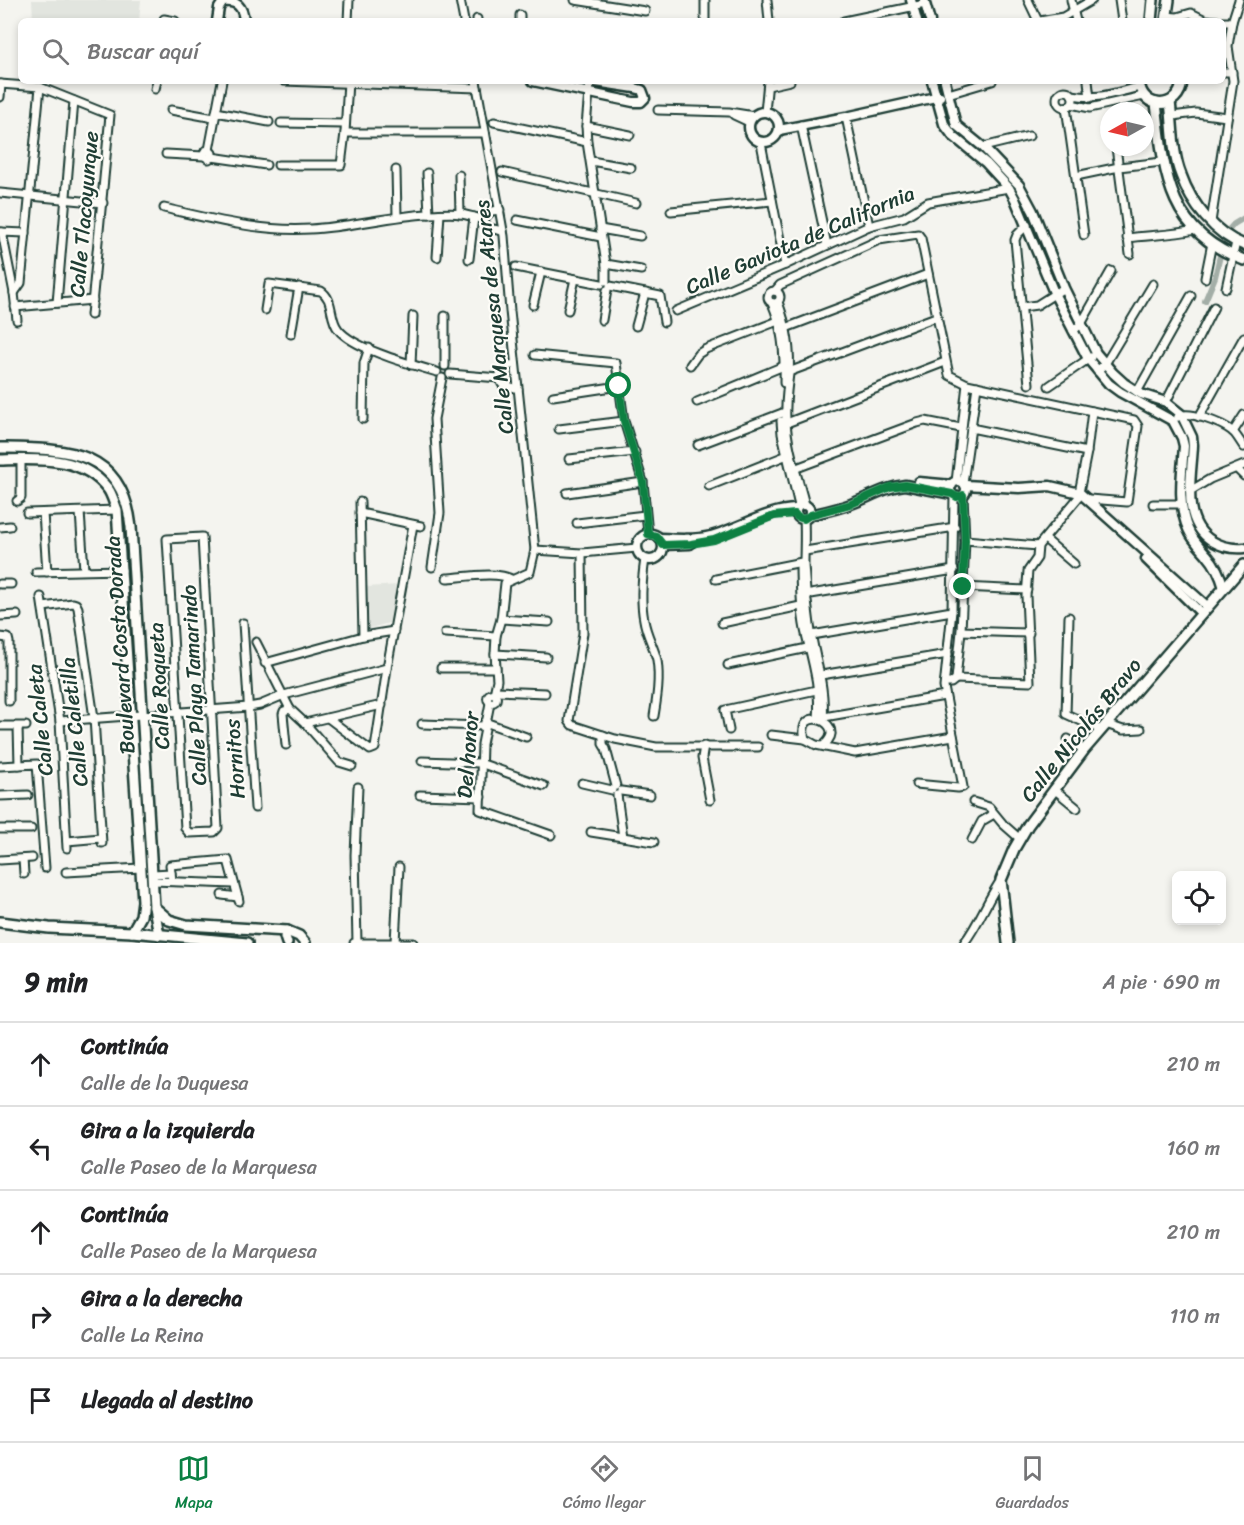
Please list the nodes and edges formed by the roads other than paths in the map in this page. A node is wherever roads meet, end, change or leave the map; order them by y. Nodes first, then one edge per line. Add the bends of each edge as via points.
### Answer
1 (349, 0) edge
2 (460, 0) edge
3 (575, 0) edge
4 (705, 0) edge
5 (767, 0) edge
6 (1028, 0) edge
7 (1071, 0) edge
8 (1092, 0) edge
9 (1119, 0) edge
10 (1153, 0) edge
11 (1169, 0) edge
12 (1239, 0) edge
13 (228, 2) edge
14 (925, 2) edge
15 (614, 3) edge
16 (912, 3) edge
17 (1073, 10) junction
18 (645, 11) dead end
19 (219, 18) edge
20 (241, 18) edge
21 (348, 18) edge
22 (463, 18) edge
23 (705, 18) edge
24 (769, 18) edge
25 (855, 18) edge
26 (916, 18) edge
27 (929, 18) edge
28 (1037, 18) edge
29 (1057, 18) edge
30 (1075, 18) edge
31 (1122, 18) edge
32 (1151, 18) edge
33 (1166, 18) edge
34 (1181, 18) edge
35 (1200, 18) edge
36 (1226, 22) edge
37 (1232, 22) junction
38 (1226, 72) edge
39 (1232, 72) junction
40 (0, 84) edge
41 (156, 84) edge
42 (221, 84) edge
43 (347, 84) edge
44 (434, 84) edge
45 (566, 84) edge
46 (590, 84) edge
47 (612, 84) edge
48 (616, 84) edge
49 (768, 84) edge
50 (933, 84) edge
51 (946, 84) edge
52 (982, 84) edge
53 (1088, 84) edge
54 (1135, 84) edge
55 (1181, 84) edge
56 (477, 85) edge
57 (40, 87) junction
58 (155, 89) dead end
59 (589, 93) junction
60 (948, 94) junction
61 (1072, 95) junction
62 (1144, 96) junction
63 (0, 97) edge
64 (612, 97) junction
65 (936, 97) junction
66 (1090, 98) junction
67 (74, 102) junction
68 (1127, 102) edge
69 (1170, 102) junction
70 (1156, 103) junction
71 (1069, 105) junction
72 (1100, 108) edge
73 (171, 110) dead end
74 (658, 110) dead end
75 (765, 112) junction
76 (215, 115) junction
77 (1172, 116) junction
78 (846, 117) junction
79 (1227, 117) junction
80 (751, 119) junction
81 (269, 122) dead end
82 (281, 123) dead end
83 (494, 123) dead end
84 (345, 124) junction
85 (801, 125) junction
86 (586, 126) junction
87 (779, 129) junction
88 (345, 133) junction
89 (485, 133) junction
90 (630, 135) dead end
91 (1029, 136) dead end
92 (587, 142) junction
93 (761, 143) junction
94 (983, 147) junction
95 (166, 154) dead end
96 (208, 154) junction
97 (1117, 156) edge
98 (591, 161) junction
99 (1162, 162) junction
100 (266, 165) dead end
101 (278, 165) dead end
102 (631, 168) dead end
103 (1119, 168) junction
104 (396, 170) dead end
105 (502, 172) dead end
106 (427, 173) dead end
107 (459, 175) dead end
108 (1076, 176) junction
109 (595, 192) junction
110 (1012, 192) junction
111 (0, 193) edge
112 (30, 196) junction
113 (65, 199) junction
114 (772, 201) junction
115 (103, 203) junction
116 (636, 203) dead end
117 (164, 208) dead end
118 (500, 210) junction
119 (671, 211) dead end
120 (429, 214) junction
121 (440, 214) junction
122 (460, 214) junction
123 (397, 216) junction
124 (474, 217) junction
125 (483, 219) junction
126 (517, 220) dead end
127 (1213, 224) junction
128 (1027, 225) junction
129 (868, 226) junction
130 (600, 229) junction
131 (1195, 230) junction
132 (503, 231) junction
133 (26, 233) junction
134 (1, 234) edge
135 (1084, 235) dead end
136 (640, 236) dead end
137 (601, 237) junction
138 (1127, 238) junction
139 (1238, 242) edge
140 (827, 245) junction
141 (1213, 245) junction
142 (1130, 254) dead end
143 (1230, 254) junction
144 (437, 257) dead end
145 (469, 259) dead end
146 (1244, 260) edge
147 (606, 264) junction
148 (785, 265) junction
149 (516, 267) dead end
150 (641, 270) dead end
151 (1111, 271) dead end
152 (541, 273) junction
153 (928, 274) junction
154 (1204, 278) dead end
155 (575, 279) junction
156 (1153, 284) dead end
157 (606, 286) junction
158 (299, 287) junction
159 (1064, 288) junction
160 (1226, 288) dead end
161 (645, 292) junction
162 (14, 293) junction
163 (1055, 295) junction
164 (1191, 296) dead end
165 (93, 300) junction
166 (57, 303) junction
167 (533, 305) dead end
168 (15, 307) junction
169 (1022, 307) junction
170 (1214, 307) dead end
171 (265, 310) dead end
172 (568, 310) dead end
173 (676, 311) dead end
174 (91, 315) dead end
175 (413, 316) dead end
176 (445, 316) dead end
177 (936, 317) junction
178 (781, 319) junction
179 (17, 320) dead end
180 (602, 320) dead end
181 (664, 322) dead end
182 (1081, 324) junction
183 (636, 326) dead end
184 (783, 329) junction
185 (1073, 331) junction
186 (291, 334) dead end
187 (1244, 337) edge
188 (369, 348) junction
189 (1096, 354) junction
190 (535, 355) dead end
191 (1088, 359) junction
192 (945, 362) junction
193 (411, 364) junction
194 (515, 364) junction
195 (1105, 364) junction
196 (690, 365) dead end
197 (445, 366) junction
198 (786, 369) junction
199 (1097, 371) junction
200 (450, 374) junction
201 (439, 375) junction
202 (499, 378) junction
203 (967, 384) junction
204 (1029, 384) dead end
205 (619, 386) junction
206 (978, 386) junction
207 (1049, 386) dead end
208 (518, 389) junction
209 (1139, 393) junction
210 (553, 396) dead end
211 (1164, 401) junction
212 (697, 402) dead end
213 (1092, 411) junction
214 (783, 412) junction
215 (1182, 414) junction
216 (1244, 415) edge
217 (1199, 417) junction
218 (363, 419) dead end
219 (624, 421) junction
220 (1173, 422) junction
221 (784, 424) junction
222 (962, 428) junction
223 (971, 428) junction
224 (559, 429) dead end
225 (1233, 432) junction
226 (698, 445) dead end
227 (1244, 447) edge
228 (0, 448) edge
229 (634, 452) junction
230 (1087, 452) junction
231 (790, 454) junction
232 (21, 459) junction
233 (569, 459) dead end
234 (0, 460) edge
235 (1241, 467) edge
236 (794, 469) junction
237 (1244, 477) edge
238 (643, 482) junction
239 (709, 486) dead end
240 (959, 489) junction
241 (1190, 491) junction
242 (567, 493) dead end
243 (1079, 496) junction
244 (1089, 499) junction
245 (17, 501) dead end
246 (360, 502) dead end
247 (1153, 504) dead end
248 (1181, 504) junction
249 (117, 510) junction
250 (80, 512) junction
251 (802, 512) junction
252 (27, 513) dead end
253 (43, 513) junction
254 (360, 513) junction
255 (645, 515) junction
256 (577, 523) dead end
257 (10, 526) dead end
258 (955, 526) junction
259 (0, 527) edge
260 (648, 534) junction
261 (202, 537) joint
262 (1045, 539) junction
263 (965, 540) junction
264 (661, 542) junction
265 (1038, 546) junction
266 (1137, 546) junction
267 (637, 548) junction
268 (1244, 548) edge
269 (535, 550) junction
270 (805, 551) junction
271 (582, 553) junction
272 (645, 559) junction
273 (802, 562) junction
274 (1074, 564) dead end
275 (1244, 565) edge
276 (432, 567) dead end
277 (84, 570) junction
278 (122, 570) junction
279 (954, 570) junction
280 (36, 572) dead end
281 (47, 572) junction
282 (447, 578) dead end
283 (512, 579) junction
284 (716, 579) dead end
285 (0, 584) edge
286 (11, 584) dead end
287 (963, 587) junction
288 (1224, 588) junction
289 (1027, 590) junction
290 (804, 595) junction
291 (41, 597) dead end
292 (805, 605) junction
293 (43, 607) junction
294 (952, 611) junction
295 (1205, 611) junction
296 (17, 615) dead end
297 (0, 616) edge
298 (1069, 617) dead end
299 (501, 619) junction
300 (549, 622) dead end
301 (243, 623) dead end
302 (723, 623) dead end
303 (394, 631) junction
304 (961, 631) junction
305 (445, 633) dead end
306 (1029, 633) junction
307 (812, 635) junction
308 (363, 636) junction
309 (496, 636) junction
310 (4, 638) edge
311 (256, 642) dead end
312 (812, 647) junction
313 (495, 654) junction
314 (948, 654) junction
315 (546, 657) dead end
316 (265, 663) junction
317 (728, 665) dead end
318 (387, 668) junction
319 (441, 668) dead end
320 (496, 668) junction
321 (821, 675) junction
322 (956, 679) junction
323 (945, 683) junction
324 (821, 689) junction
325 (495, 692) junction
326 (545, 693) dead end
327 (284, 694) junction
328 (945, 696) junction
329 (9, 701) dead end
330 (382, 705) junction
331 (249, 707) junction
332 (290, 709) junction
333 (213, 710) junction
334 (176, 712) junction
335 (142, 714) junction
336 (130, 716) junction
337 (654, 716) dead end
338 (94, 718) junction
339 (328, 718) junction
340 (822, 718) junction
341 (60, 721) junction
342 (305, 723) junction
343 (422, 724) dead end
344 (484, 724) junction
345 (0, 726) edge
346 (1104, 727) junction
347 (1141, 729) dead end
348 (729, 730) dead end
349 (603, 735) junction
350 (771, 735) dead end
351 (953, 736) junction
352 (526, 737) dead end
353 (615, 739) junction
354 (805, 739) junction
355 (1068, 739) dead end
356 (286, 745) dead end
357 (824, 745) junction
358 (695, 746) junction
359 (704, 746) junction
360 (758, 747) dead end
361 (606, 749) junction
362 (1084, 750) junction
363 (702, 758) junction
364 (422, 761) dead end
365 (480, 763) junction
366 (19, 765) junction
367 (0, 766) edge
368 (352, 766) dead end
369 (582, 783) dead end
370 (916, 784) dead end
371 (544, 786) dead end
372 (358, 787) dead end
373 (1054, 789) junction
374 (616, 791) junction
375 (28, 795) dead end
376 (420, 795) dead end
377 (650, 795) dead end
378 (0, 796) edge
379 (481, 797) junction
380 (710, 800) dead end
381 (972, 802) dead end
382 (255, 808) dead end
383 (1077, 808) dead end
384 (994, 814) junction
385 (31, 829) dead end
386 (0, 830) edge
387 (186, 831) joint
388 (591, 832) dead end
389 (551, 834) dead end
390 (623, 837) junction
391 (1020, 839) junction
392 (972, 840) dead end
393 (654, 842) dead end
394 (67, 845) joint
395 (140, 851) junction
396 (32, 858) dead end
397 (23, 859) junction
398 (0, 860) edge
399 (399, 867) dead end
400 (45, 868) dead end
401 (141, 868) junction
402 (66, 872) dead end
403 (24, 874) dead end
404 (152, 874) junction
405 (171, 877) junction
406 (1001, 879) junction
407 (234, 884) junction
408 (222, 895) dead end
409 (154, 907) junction
410 (0, 922) edge
411 (287, 931) junction
412 (132, 932) junction
413 (159, 935) junction
414 (971, 935) junction
415 (395, 942) edge
416 (247, 943) edge
417 (287, 943) edge
418 (305, 943) edge
419 (355, 943) edge
420 (413, 943) edge
421 (964, 943) edge
422 (972, 943) edge
423 (1008, 943) edge

1 - 21 street
2 - 22 street
3 - 15 street
4 - 23 street
5 - 24 street
6 - 28 street
7 - 17 street
8 - 17 street
9 - 31 street
10 - 32 main road
11 - 33 main road
12 - 37 street
13 - 19 street
13 - 20 street
14 - 16 street
14 - 27 street
15 - 18 street
16 - 25 street
16 - 26 street
17 - 29 street
17 - 30 street
34 - 35 street via 1191,13
36 - 37 street
37 - 39 street via 1228,46
38 - 39 street
39 - 79 street
40 - 57 street
40 - 63 street
41 - 58 street
42 - 76 street
43 - 84 street
44 - 56 street
45 - 59 street
46 - 59 street
47 - 64 street
48 - 64 street via 642,90 645,98 641,102
49 - 75 street
50 - 65 street
51 - 60 street
52 - 60 street
53 - 66 street
54 - 62 main road
54 - 66 street via 1109,96
55 - 69 main road
56 - 89 street, Calle Marquesa de Atares
57 - 67 street
57 - 112 street
59 - 64 street
59 - 86 street
60 - 65 street
60 - 94 street via 953,119
61 - 66 street
61 - 71 street
61 - 71 street via 1064,91 1057,97 1058,103
62 - 68 street
62 - 70 main road
65 - 78 street
65 - 110 street via 944,124 953,136 986,163
67 - 113 street
67 - 115 street, Calle Tlacoyunque via 110,115
69 - 70 main road
69 - 77 main road
70 - 99 main road
71 - 72 street
71 - 108 street
73 - 76 street
74 - 80 street via 729,112
75 - 80 street
75 - 87 street via 776,118
76 - 81 street
76 - 96 street
77 - 79 street via 1196,113
77 - 127 main road via 1181,175 1198,207
78 - 85 street
78 - 129 street
79 - 127 street
80 - 93 street via 749,133
82 - 84 street
83 - 92 street
84 - 88 street
85 - 87 street
85 - 140 street
86 - 90 street
86 - 92 street
87 - 93 street via 771,141
88 - 89 street
88 - 101 street via 341,165
89 - 118 street, Calle Marquesa de Atares
91 - 94 street
92 - 98 street
93 - 114 street
94 - 159 street via 1021,189
95 - 96 street
96 - 100 street
97 - 103 street
98 - 102 street
98 - 109 street
99 - 103 street
99 - 131 main road via 1181,212
103 - 108 street
103 - 138 street
104 - 123 street
105 - 109 street
106 - 120 street
107 - 122 street
108 - 135 street
109 - 116 street
109 - 130 street
110 - 128 street
110 - 129 street, Calle Gaviota de California via 928,202 904,217
111 - 112 street
112 - 113 street
112 - 133 street
113 - 115 street
113 - 166 street
114 - 119 street
114 - 148 street
115 - 165 street, Calle Tlacoyunque
117 - 123 street via 278,228 309,229
118 - 125 street
118 - 132 street, Calle Marquesa de Atares
120 - 121 street
120 - 123 street
121 - 122 street
121 - 144 street
122 - 124 street
124 - 125 street
124 - 145 street
125 - 132 street via 488,228
126 - 137 street
127 - 139 main road
128 - 163 street
128 - 169 street via 1015,240
129 - 140 street, Calle Gaviota de California
130 - 136 street
130 - 137 street
131 - 138 street
131 - 141 main road
132 - 194 street, Calle Marquesa de Atares
133 - 134 street
133 - 162 street via 21,283
134 - 162 street
137 - 147 street
138 - 142 street
139 - 143 street
140 - 148 street, Calle Gaviota de California
141 - 143 main road
141 - 154 street
143 - 146 main road
143 - 160 street
147 - 150 street
147 - 157 street
148 - 173 street, Calle Gaviota de California
149 - 152 street
151 - 182 street
152 - 155 street
152 - 167 street
153 - 177 street
153 - 178 street, Calle Gaviota de California via 918,234 879,240 780,285 775,291 780,296 775,302
153 - 184 street
155 - 157 street
155 - 172 street
156 - 195 street
157 - 161 street
157 - 180 street
158 - 171 street via 269,284
158 - 186 street
158 - 188 street via 325,294 338,329 352,342
159 - 163 street
159 - 182 street
161 - 181 street via 661,297
161 - 183 street
162 - 168 street
163 - 169 street via 1037,305
163 - 185 street
164 - 209 street
165 - 166 street
165 - 174 street, Calle Tlacoyunque
166 - 168 street
168 - 179 street
169 - 204 street
170 - 211 street
175 - 193 street
176 - 197 street
177 - 192 street
177 - 198 street
178 - 184 street
178 - 196 street via 706,349
182 - 185 street
182 - 189 street
184 - 198 street
185 - 191 street
187 - 217 street
188 - 193 street
188 - 218 street via 364,363
189 - 191 street
189 - 195 street
190 - 205 street via 616,363
191 - 199 street
191 - 207 street
192 - 203 street via 949,375
192 - 221 street
193 - 201 street
194 - 202 street via 505,366
194 - 208 street, Calle Marquesa de Atares
195 - 199 street
195 - 209 street
197 - 200 street
197 - 201 street via 438,368
198 - 212 street
198 - 214 street
199 - 220 street via 1109,384
200 - 201 street via 447,378
200 - 202 street
201 - 276 street via 434,419 440,513
202 - 208 street via 502,384
203 - 206 street
203 - 222 street
205 - 210 street
205 - 219 street
206 - 213 street
206 - 223 street
208 - 269 street, Calle Marquesa de Atares
209 - 211 street
211 - 215 street
213 - 230 street
213 - 244 street via 1138,426 1127,502
214 - 221 street
214 - 226 street
215 - 217 street
215 - 220 street
215 - 241 street via 1193,445
216 - 225 street
217 - 225 street
219 - 224 street
219 - 229 street
220 - 248 street via 1184,446
221 - 231 street
222 - 236 street via 925,421
222 - 240 street
223 - 230 street
223 - 240 street
225 - 227 street
228 - 335 main road, Boulevard Costa Dorada via 75,452 92,459 122,491 131,527
229 - 233 street
229 - 238 street
230 - 243 street
231 - 236 street
231 - 239 street
232 - 234 main road, Boulevard Costa Dorada
232 - 245 street via 21,498
232 - 249 main road, Boulevard Costa Dorada via 78,465 93,473 109,490
235 - 237 street
235 - 241 street
236 - 251 street
238 - 242 street
238 - 255 street
240 - 243 street
240 - 251 street via 890,487 851,504
240 - 258 street
240 - 263 street
241 - 268 street via 1193,518 1201,532 1222,546
243 - 244 street
243 - 262 street
243 - 266 street
244 - 266 street
246 - 254 street
247 - 248 street
248 - 288 street via 1188,529 1209,556
249 - 250 street
249 - 278 main road, Boulevard Costa Dorada
250 - 253 street
250 - 277 street
251 - 264 street via 772,512 711,536
251 - 270 street
251 - 273 street
252 - 253 street
253 - 281 street
254 - 303 street via 417,526
254 - 308 street
255 - 256 street
255 - 260 street
257 - 259 street
258 - 270 street
258 - 279 street
260 - 264 street
260 - 267 street via 640,539
261 - 333 street, Calle Playa Tamarindo
261 - 334 street, Calle Roqueta via 167,539
262 - 265 street
262 - 274 street
263 - 265 street
263 - 287 street
264 - 272 street via 662,553 658,558
265 - 289 street via 1037,558 1028,571
266 - 295 street
267 - 271 street
267 - 272 street
269 - 271 street
269 - 283 street, Del honor via 530,572
270 - 273 street
271 - 349 street via 583,633 569,721
272 - 337 street via 641,588 644,620 658,672
273 - 284 street
273 - 290 street
275 - 288 main road, Calle Nicolás Bravo
277 - 278 street
277 - 281 street
278 - 336 main road, Boulevard Costa Dorada
279 - 290 street
279 - 294 street
280 - 281 street
282 - 283 street via 499,575
283 - 299 street, Del honor via 505,583
285 - 286 street
287 - 289 street
287 - 304 street
288 - 295 main road, Calle Nicolás Bravo
289 - 306 street
290 - 292 street
291 - 293 street, Calle Caleta
292 - 302 street
292 - 307 street
292 - 312 street via 804,627
293 - 338 street, Calle Caletilla via 76,604
293 - 341 street, Calle Caleta
294 - 307 street
294 - 314 street
295 - 346 main road, Calle Nicolás Bravo
296 - 297 street
298 - 346 street via 1066,714
299 - 300 street
299 - 309 street, Del honor
301 - 331 street, Hornitos
303 - 308 street
303 - 318 street
304 - 306 street
304 - 322 street
305 - 309 street
306 - 322 street via 1030,682
307 - 312 street
308 - 316 street
309 - 313 street, Del honor
310 - 329 street
311 - 316 street
312 - 317 street
312 - 321 street
312 - 324 street
313 - 315 street
313 - 320 street, Del honor
314 - 321 street
314 - 323 street
316 - 327 street
318 - 327 street
318 - 330 street
319 - 320 street
320 - 325 street, Del honor
321 - 324 street
322 - 323 street
323 - 328 street
324 - 340 street
324 - 348 street via 725,710
325 - 326 street
325 - 344 street, Del honor via 488,695 490,703
327 - 331 street
327 - 332 street
328 - 340 street
328 - 351 street
330 - 339 street
330 - 339 street via 373,750
331 - 333 street
331 - 382 street, Hornitos
332 - 342 street
332 - 356 street via 283,714
333 - 334 street
333 - 387 street, Calle Playa Tamarindo via 217,831
334 - 335 street
334 - 387 street, Calle Roqueta
335 - 336 street
335 - 404 main road, Boulevard Costa Dorada
336 - 338 street
336 - 395 main road, Boulevard Costa Dorada
338 - 341 street
338 - 394 street, Calle Caletilla via 101,840
339 - 342 street
340 - 354 street via 806,724
340 - 357 street via 830,732
341 - 394 street, Calle Caleta
342 - 368 street via 332,756
343 - 344 street
344 - 352 street
344 - 365 street, Del honor
345 - 366 street via 22,726
346 - 347 street
346 - 362 main road, Calle Nicolás Bravo
349 - 353 street
349 - 361 street
350 - 354 street
351 - 357 street via 855,753
351 - 370 street via 963,787
353 - 358 street via 656,747
353 - 361 street
354 - 357 street
355 - 362 street
358 - 359 street
358 - 363 street
359 - 360 street
359 - 363 street
361 - 374 street
362 - 373 main road, Calle Nicolás Bravo
363 - 380 street
364 - 365 street
365 - 371 street
365 - 379 street, Del honor
366 - 367 street
366 - 400 street via 37,764
369 - 374 street
372 - 419 street
373 - 383 street
373 - 391 main road, Calle Nicolás Bravo
374 - 377 street
374 - 390 street
375 - 378 street
376 - 379 street
379 - 389 street, Del honor via 480,810
381 - 384 street via 989,807
384 - 391 street
384 - 392 street via 982,822
385 - 386 street
388 - 390 street
390 - 393 street
391 - 406 main road, Calle Nicolás Bravo
395 - 401 main road, Boulevard Costa Dorada
395 - 404 main road via 147,852
396 - 397 street
397 - 398 street
397 - 403 street
399 - 415 street
401 - 402 street
401 - 412 main road, Boulevard Costa Dorada via 141,916
404 - 405 street
404 - 409 main road, Boulevard Costa Dorada
405 - 407 street
405 - 407 street via 170,865 228,860
406 - 414 street
406 - 423 main road
407 - 408 street via 239,899
409 - 411 main road via 169,920 186,925
409 - 413 main road, Boulevard Costa Dorada
410 - 412 main road
411 - 417 main road
411 - 418 main road
412 - 413 main road
413 - 416 main road
414 - 421 street
414 - 422 street
415 - 419 street
415 - 420 street

